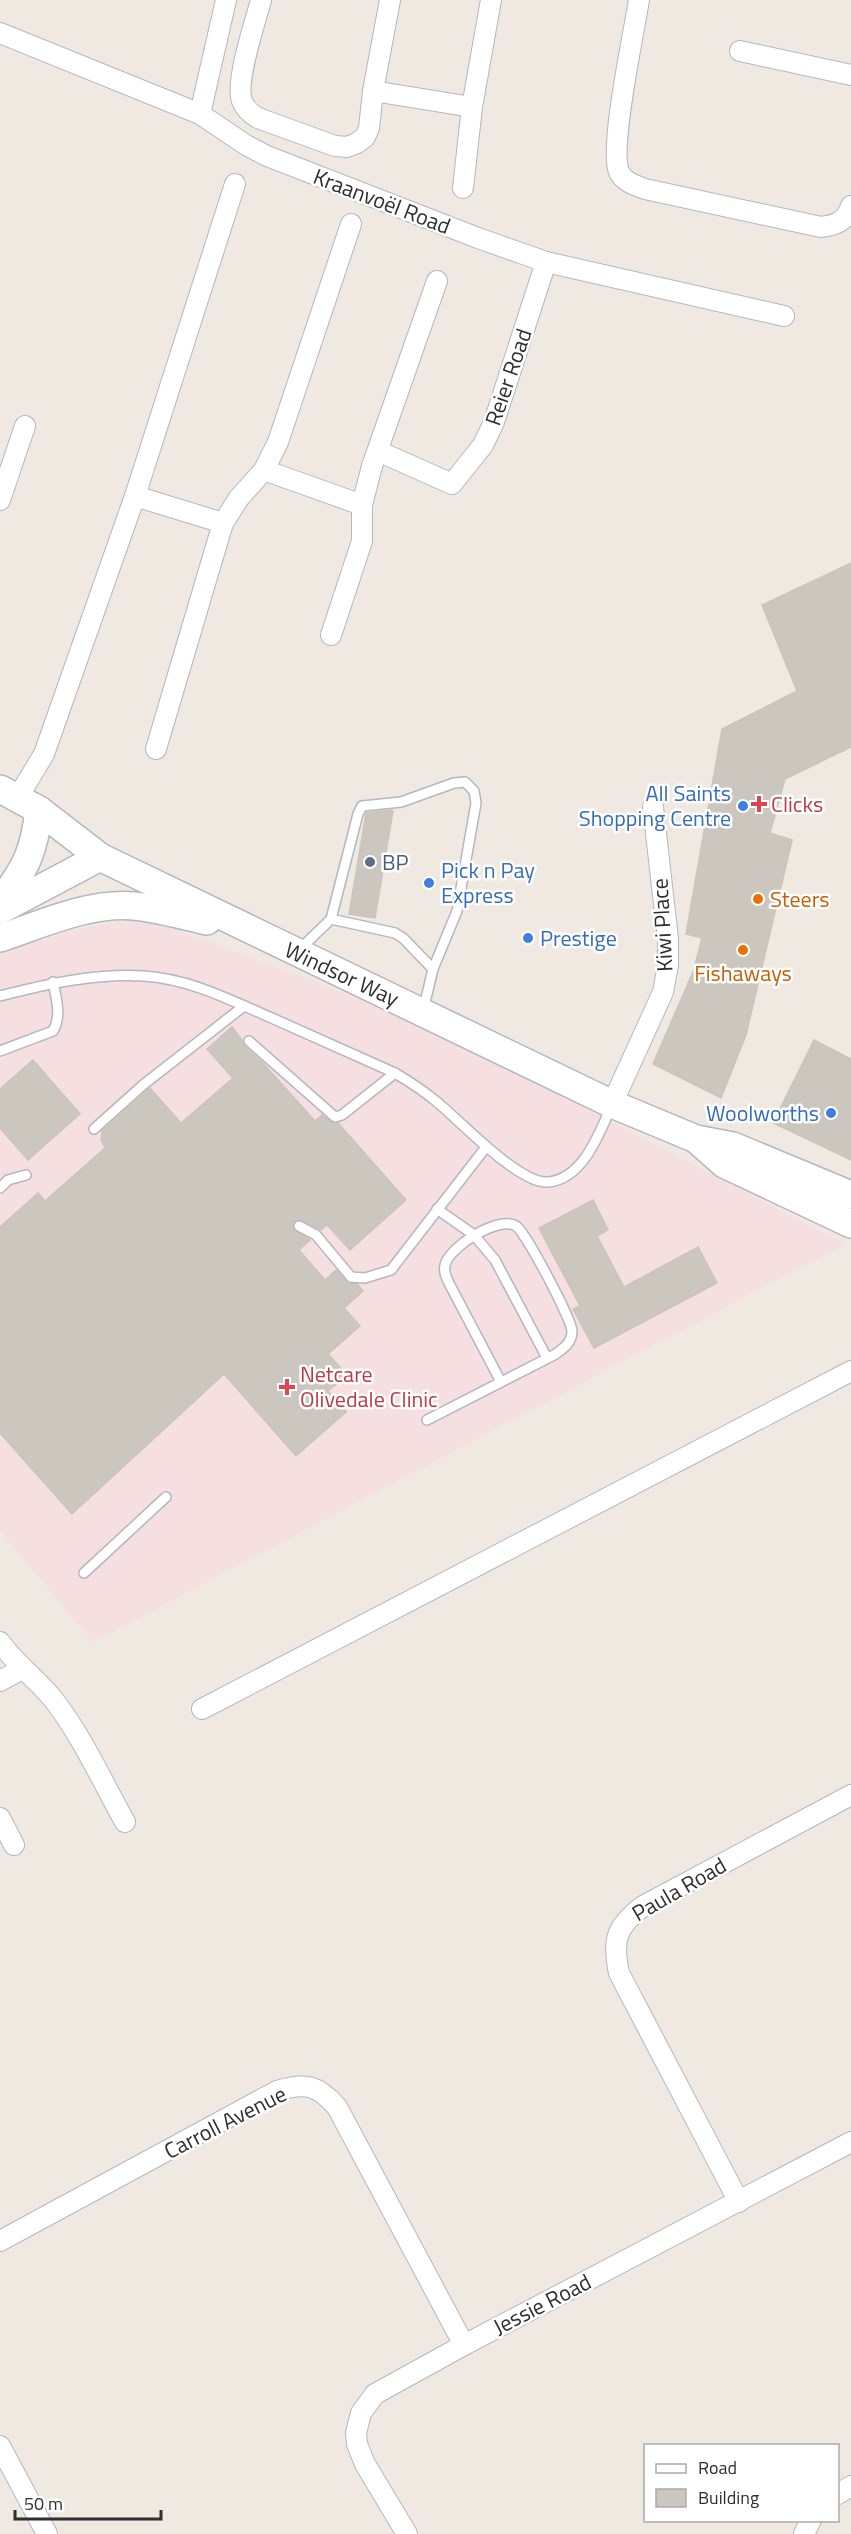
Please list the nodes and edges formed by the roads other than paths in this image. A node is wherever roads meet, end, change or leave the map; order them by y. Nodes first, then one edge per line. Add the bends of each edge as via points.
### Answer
1 (226, 0) edge
2 (261, 0) edge
3 (390, 0) edge
4 (491, 0) edge
5 (639, 0) edge
6 (0, 33) edge
7 (740, 51) dead end
8 (851, 75) edge
9 (373, 91) junction
10 (472, 107) junction
11 (200, 114) junction
12 (235, 184) dead end
13 (463, 188) dead end
14 (851, 206) edge
15 (351, 224) dead end
16 (546, 262) junction
17 (437, 281) dead end
18 (784, 316) dead end
19 (25, 426) dead end
20 (378, 451) junction
21 (264, 470) junction
22 (135, 496) junction
23 (0, 500) edge
24 (362, 505) junction
25 (223, 523) junction
26 (330, 635) dead end
27 (156, 749) dead end
28 (19, 798) edge
29 (653, 807) dead end
30 (100, 857) junction
31 (0, 902) edge
32 (0, 910) edge
33 (331, 919) junction
34 (252, 931) junction
35 (0, 938) edge
36 (296, 953) junction
37 (433, 969) junction
38 (53, 982) junction
39 (0, 996) edge
40 (244, 1006) junction
41 (423, 1012) junction
42 (249, 1041) dead end
43 (0, 1051) edge
44 (395, 1073) junction
45 (612, 1104) junction
46 (94, 1129) dead end
47 (696, 1139) junction
48 (486, 1147) junction
49 (0, 1172) edge
50 (26, 1175) dead end
51 (8, 1180) junction
52 (0, 1188) edge
53 (851, 1195) edge
54 (437, 1209) junction
55 (851, 1224) edge
56 (298, 1226) dead end
57 (474, 1235) junction
58 (547, 1358) junction
59 (851, 1371) edge
60 (501, 1382) junction
61 (427, 1420) dead end
62 (166, 1497) dead end
63 (84, 1573) dead end
64 (0, 1642) edge
65 (22, 1669) junction
66 (0, 1681) edge
67 (202, 1709) dead end
68 (851, 1795) edge
69 (0, 1818) edge
70 (125, 1822) dead end
71 (14, 1845) dead end
72 (851, 2142) edge
73 (739, 2202) junction
74 (0, 2241) edge
75 (465, 2345) junction
76 (0, 2446) edge
77 (47, 2534) edge
78 (407, 2534) edge

1 - 11 street
2 - 9 street via 240,92 248,111 335,147 347,147 365,137
3 - 9 street
4 - 10 street
5 - 14 street via 616,144 622,178 645,189 821,227 841,222
6 - 11 street, Kraanvoël Road
7 - 8 street
9 - 10 street
10 - 13 street
11 - 16 street, Kraanvoël Road via 267,156
12 - 22 street
15 - 21 street via 278,442
16 - 18 street, Kraanvoël Road
16 - 20 street, Reier Road via 494,422 483,445 452,484
17 - 20 street
19 - 23 street
20 - 24 street
21 - 24 street
21 - 25 street
22 - 25 street
22 - 28 street via 44,754
24 - 26 street via 362,541
25 - 27 street
28 - 30 street, Windsor Way
28 - 31 street via 30,858
29 - 45 street, Kiwi Place via 668,965 663,992
30 - 32 street
30 - 34 street, Windsor Way
33 - 36 lane
33 - 37 lane via 394,933
33 - 37 lane via 362,806 401,802 454,783 471,785 476,796 457,911
34 - 35 street via 133,906 104,906
34 - 36 street, Windsor Way
36 - 41 street, Windsor Way
37 - 41 lane
38 - 39 lane
38 - 40 lane via 145,976 182,982
38 - 43 lane via 58,1014 53,1031
40 - 44 lane
40 - 46 lane
41 - 45 street, Windsor Way
42 - 44 lane via 335,1117
44 - 48 lane via 437,1102
45 - 47 street, Windsor Way
45 - 48 lane via 590,1150 560,1179 537,1181
47 - 53 street, Windsor Way via 733,1146
47 - 55 street, Windsor Way via 724,1164
48 - 54 lane
49 - 51 lane
50 - 51 lane
51 - 52 lane
54 - 56 lane via 391,1270 365,1278 351,1276 316,1235
54 - 57 lane
57 - 58 lane via 495,1260
57 - 58 lane via 506,1223 523,1233 572,1326 570,1341
57 - 60 lane via 445,1264 445,1275
58 - 60 lane
59 - 67 street
60 - 61 lane
62 - 63 lane
64 - 65 street
65 - 66 street
65 - 70 street via 51,1696 68,1720
68 - 73 street, Paula Road via 643,1906 627,1919 616,1936 619,1973
69 - 71 street
72 - 73 street, Jessie Road
73 - 75 street, Jessie Road
74 - 75 street, Carroll Avenue via 277,2091 311,2086 338,2107
75 - 78 street, Jessie Road via 375,2394 361,2413 356,2433 359,2453
76 - 77 street

